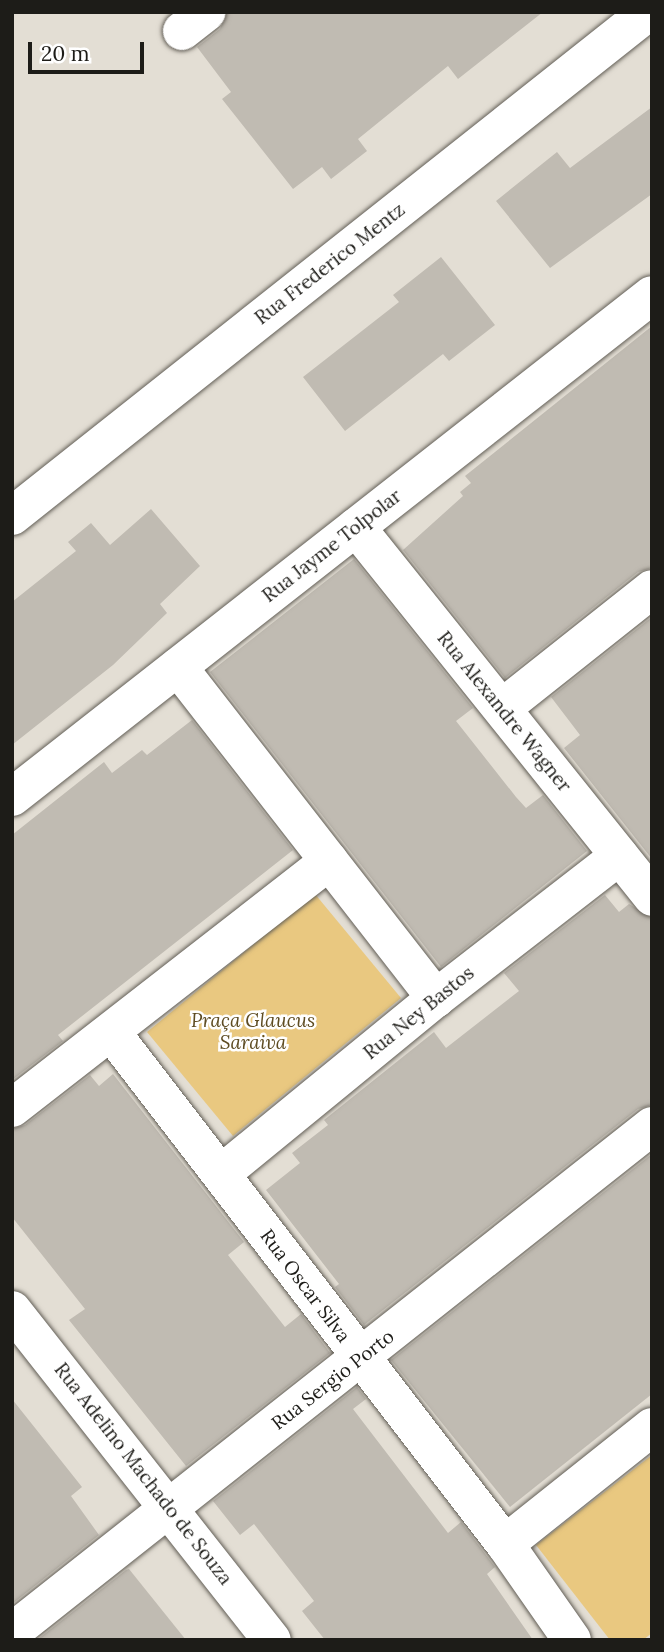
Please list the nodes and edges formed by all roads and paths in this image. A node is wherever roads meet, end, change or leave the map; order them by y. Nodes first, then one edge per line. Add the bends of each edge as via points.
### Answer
1 (648, 12) edge
2 (652, 295) edge
3 (12, 516) edge
4 (356, 527) junction
5 (652, 589) edge
6 (178, 667) junction
7 (502, 708) junction
8 (12, 797) edge
9 (619, 856) junction
10 (329, 861) junction
11 (652, 897) edge
12 (436, 998) junction
13 (112, 1033) junction
14 (12, 1108) edge
15 (652, 1126) edge
16 (221, 1174) junction
17 (12, 1310) edge
18 (360, 1360) junction
19 (652, 1427) edge
20 (169, 1507) junction
21 (505, 1544) junction
22 (12, 1632) edge
23 (272, 1640) edge
24 (572, 1640) edge

1 - 3 street, Rua Frederico Mentz
2 - 4 street, Rua Jayme Tolpolar
4 - 6 street, Rua Jayme Tolpolar
4 - 7 street, Rua Alexandre Wagner
5 - 7 street
6 - 8 street, Rua Jayme Tolpolar
6 - 10 street
7 - 9 street, Rua Alexandre Wagner
9 - 11 street, Rua Alexandre Wagner
9 - 12 street, Rua Ney Bastos
10 - 12 street
10 - 13 street
12 - 16 street, Rua Ney Bastos
13 - 14 street
13 - 16 street, Rua Oscar Silva
15 - 18 street, Rua Sergio Porto
16 - 18 street, Rua Oscar Silva
17 - 20 street, Rua Adelino Machado de Souza
18 - 20 street, Rua Sergio Porto
18 - 21 street, Rua Oscar Silva
19 - 21 street
20 - 22 street, Rua Sergio Porto
20 - 23 street, Rua Adelino Machado de Souza
21 - 24 street, Rua Oscar Silva

